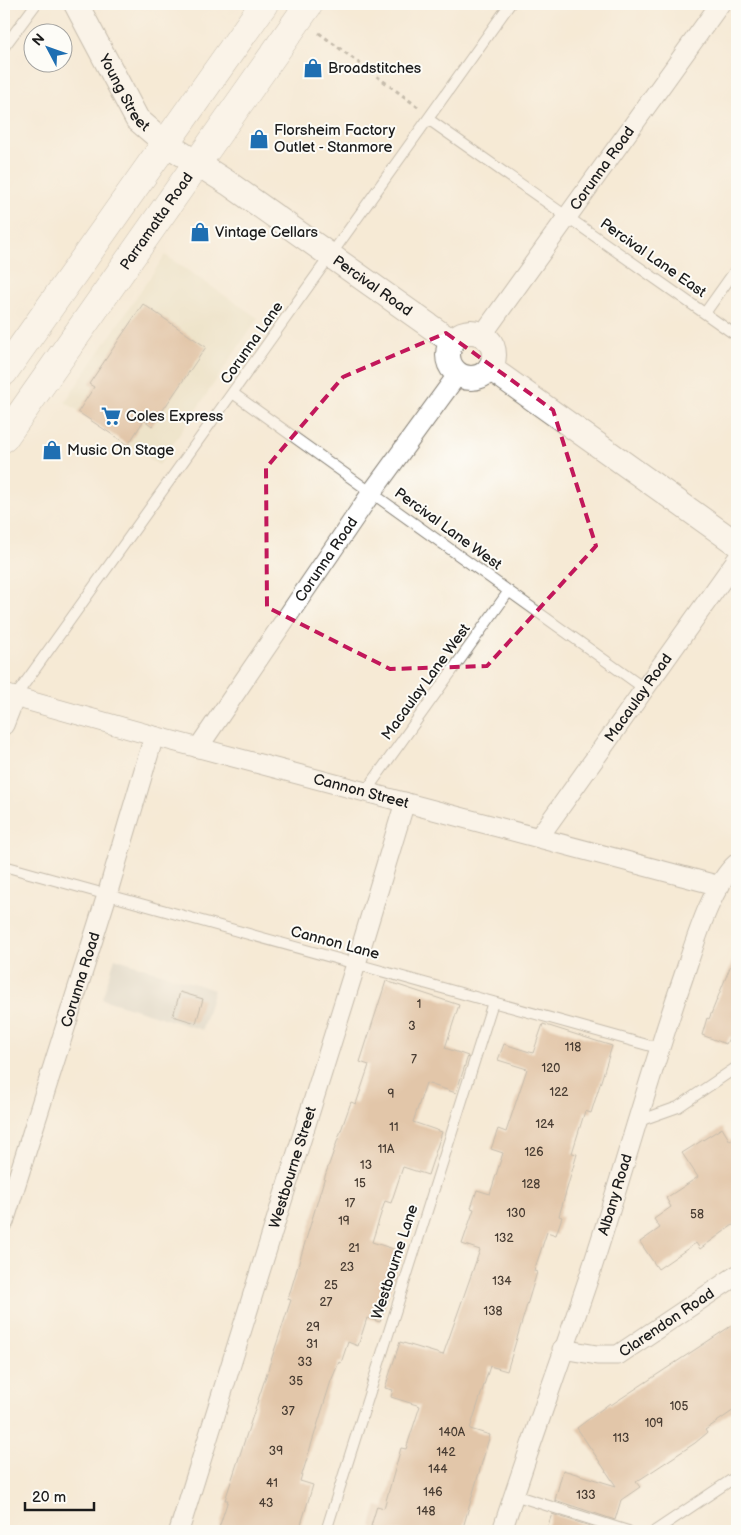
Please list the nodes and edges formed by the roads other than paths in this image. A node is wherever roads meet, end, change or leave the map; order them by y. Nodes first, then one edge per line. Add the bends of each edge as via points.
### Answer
1 (36, 4) edge
2 (76, 4) edge
3 (264, 4) edge
4 (510, 4) edge
5 (720, 4) edge
6 (303, 11) edge
7 (4, 47) edge
8 (429, 118) junction
9 (165, 143) junction
10 (195, 162) junction
11 (570, 217) junction
12 (331, 256) junction
13 (737, 268) edge
14 (705, 313) junction
15 (483, 334) junction
16 (737, 336) edge
17 (452, 341) junction
18 (490, 368) junction
19 (4, 372) edge
20 (458, 374) junction
21 (234, 394) junction
22 (4, 438) edge
23 (372, 492) junction
24 (737, 544) edge
25 (737, 560) edge
26 (509, 591) junction
27 (645, 688) junction
28 (9, 695) edge
29 (4, 724) edge
30 (154, 736) junction
31 (198, 748) junction
32 (366, 791) junction
33 (404, 802) junction
34 (540, 837) junction
35 (737, 863) edge
36 (4, 866) edge
37 (720, 886) junction
38 (107, 895) junction
39 (356, 964) junction
40 (493, 1002) junction
41 (658, 1048) junction
42 (737, 1067) edge
43 (635, 1123) junction
44 (4, 1222) edge
45 (737, 1275) edge
46 (562, 1349) junction
47 (737, 1476) edge
48 (514, 1495) junction
49 (179, 1531) edge
50 (326, 1531) edge
51 (502, 1531) edge
52 (628, 1531) edge
53 (655, 1531) edge

1 - 7 lane
2 - 9 street, Young Street via 137,119
3 - 9 highway
4 - 8 lane, Corunna Lane
5 - 11 street, Corunna Road
6 - 10 highway, Parramatta Road
8 - 11 lane, Percival Lane East
8 - 12 lane, Corunna Lane
9 - 10 street, Young Street
9 - 19 highway
10 - 12 street, Percival Road
10 - 22 highway, Parramatta Road
11 - 14 lane, Percival Lane East
11 - 15 street, Corunna Road
12 - 17 street, Percival Road
12 - 21 lane, Corunna Lane
13 - 14 lane
14 - 16 lane, Percival Lane East
15 - 17 street via 467,331
15 - 18 street via 494,352
17 - 20 street via 448,359
18 - 20 street via 476,378
18 - 24 street
20 - 23 street, Corunna Road
21 - 23 lane, Percival Lane West
21 - 28 lane, Corunna Lane
23 - 26 lane, Percival Lane West
23 - 31 street, Corunna Road
25 - 27 street, Macaulay Road
26 - 27 lane, Percival Lane West
26 - 32 lane, Macaulay Lane West
27 - 34 street, Macaulay Road
28 - 29 street
28 - 30 street, Cannon Street
30 - 31 street, Cannon Street
30 - 38 street, Corunna Road
31 - 32 street, Cannon Street
32 - 33 street, Cannon Street
33 - 34 street, Cannon Street
33 - 39 street, Westbourne Street
34 - 37 street, Cannon Street
35 - 37 street, Albany Road
36 - 38 lane, Cannon Lane
37 - 41 street, Albany Road via 701,926
38 - 39 lane, Cannon Lane
38 - 44 street, Corunna Road
39 - 40 lane, Cannon Lane
39 - 49 street, Westbourne Street
40 - 41 lane, Cannon Lane
40 - 50 lane, Westbourne Lane
41 - 43 street, Albany Road
42 - 43 lane via 678,1107
43 - 46 street, Albany Road via 590,1273
45 - 46 street, Clarendon Road via 618,1355
46 - 48 street, Albany Road
47 - 53 lane
48 - 51 street, Albany Road
48 - 52 lane

